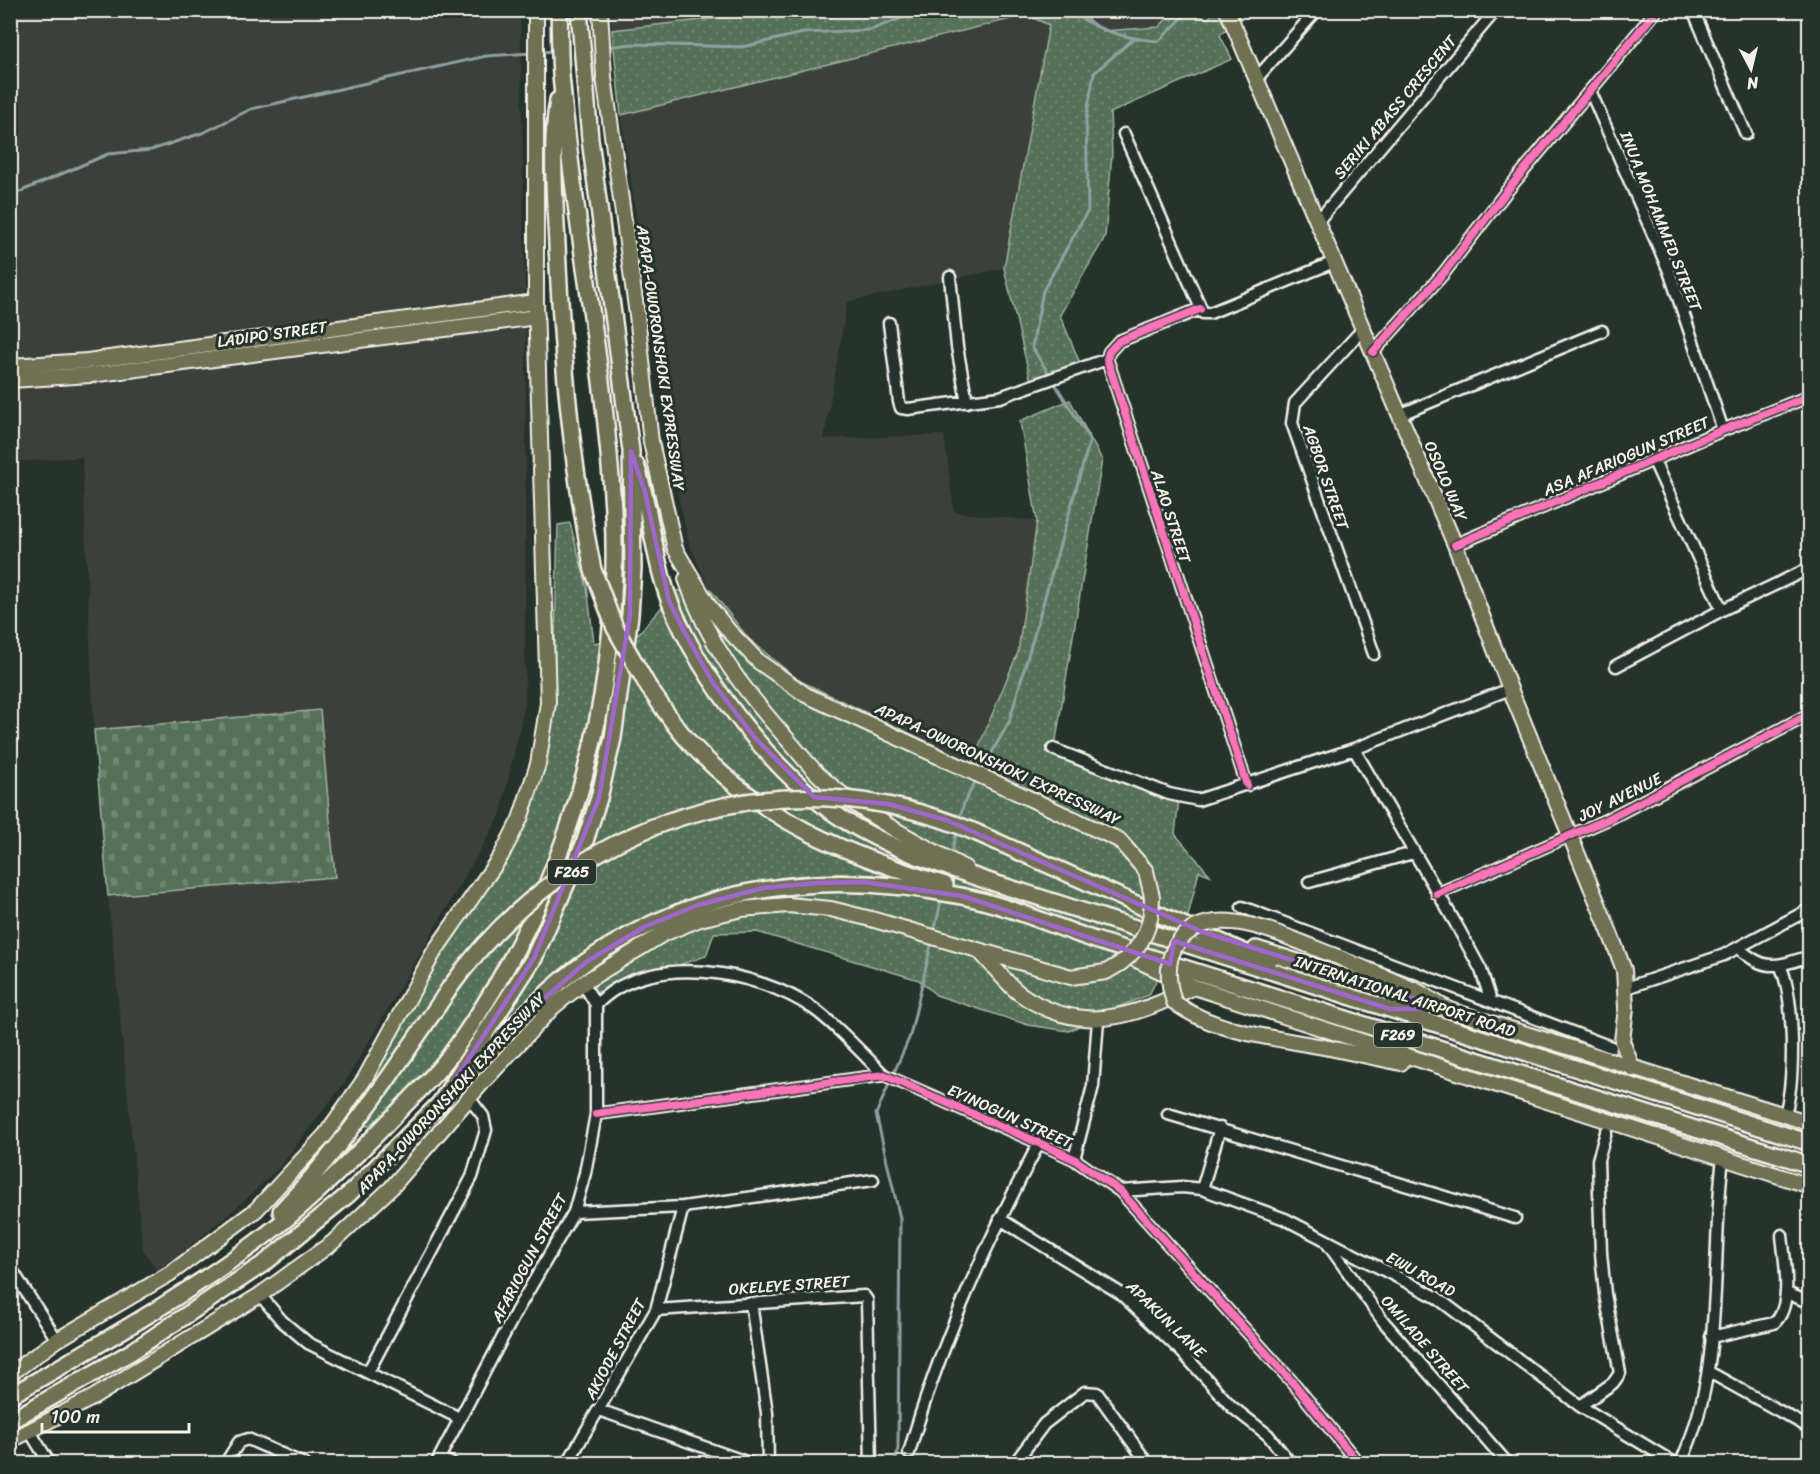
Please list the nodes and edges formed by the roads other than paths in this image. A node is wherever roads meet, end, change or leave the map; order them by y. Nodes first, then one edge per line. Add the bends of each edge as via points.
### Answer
1 (536, 10) edge
2 (559, 10) edge
3 (579, 10) edge
4 (1317, 10) edge
5 (1496, 10) edge
6 (1657, 10) edge
7 (1693, 10) edge
8 (1228, 13) edge
9 (601, 17) edge
10 (1256, 79) junction
11 (561, 82) junction
12 (1591, 93) junction
13 (1124, 134) dead end
14 (1746, 134) dead end
15 (1317, 222) junction
16 (1334, 262) junction
17 (950, 277) dead end
18 (536, 302) junction
19 (1200, 309) junction
20 (537, 317) junction
21 (890, 323) dead end
22 (1362, 330) junction
23 (1602, 331) dead end
24 (1373, 352) junction
25 (1107, 359) junction
26 (10, 366) edge
27 (10, 380) edge
28 (1809, 396) edge
29 (967, 402) junction
30 (1399, 415) junction
31 (1723, 430) junction
32 (630, 451) junction
33 (1653, 459) junction
34 (1455, 545) junction
35 (675, 549) junction
36 (1809, 568) edge
37 (1722, 610) junction
38 (1374, 654) dead end
39 (1616, 666) dead end
40 (1510, 689) junction
41 (1809, 714) edge
42 (1053, 749) dead end
43 (1354, 749) junction
44 (1247, 785) junction
45 (1570, 836) junction
46 (1413, 853) junction
47 (938, 859) junction
48 (1309, 882) dead end
49 (930, 886) junction
50 (1437, 894) junction
51 (1242, 907) dead end
52 (1809, 909) edge
53 (1203, 932) junction
54 (1095, 940) junction
55 (1739, 948) junction
56 (979, 951) junction
57 (1809, 956) edge
58 (1780, 965) junction
59 (583, 983) junction
60 (1194, 987) junction
61 (1626, 988) junction
62 (1325, 990) junction
63 (1491, 1001) junction
64 (596, 1005) junction
65 (1390, 1009) junction
66 (1447, 1009) junction
67 (1098, 1020) junction
68 (1616, 1044) junction
69 (1597, 1057) junction
70 (1633, 1069) junction
71 (884, 1075) junction
72 (1463, 1075) junction
73 (469, 1098) junction
74 (440, 1103) junction
75 (596, 1114) junction
76 (1168, 1114) dead end
77 (1785, 1114) junction
78 (1809, 1123) edge
79 (1220, 1128) junction
80 (1605, 1132) dead end
81 (1039, 1143) junction
82 (1809, 1143) edge
83 (1723, 1158) junction
84 (1074, 1159) junction
85 (1809, 1164) edge
86 (873, 1180) dead end
87 (1809, 1186) edge
88 (1202, 1189) junction
89 (1120, 1191) junction
90 (683, 1207) junction
91 (574, 1212) junction
92 (1515, 1218) dead end
93 (1000, 1219) junction
94 (1782, 1235) dead end
95 (1325, 1240) junction
96 (10, 1267) edge
97 (194, 1287) junction
98 (1787, 1293) junction
99 (260, 1295) junction
100 (751, 1303) junction
101 (1809, 1303) edge
102 (656, 1310) junction
103 (1712, 1337) junction
104 (57, 1340) junction
105 (368, 1372) junction
106 (1709, 1372) junction
107 (10, 1374) edge
108 (10, 1396) edge
109 (1580, 1406) junction
110 (599, 1410) junction
111 (459, 1418) junction
112 (10, 1421) edge
113 (1809, 1428) edge
114 (29, 1430) junction
115 (10, 1440) edge
116 (909, 1453) dead end
117 (438, 1461) edge
118 (50, 1464) edge
119 (225, 1464) edge
120 (304, 1464) edge
121 (453, 1464) edge
122 (567, 1464) edge
123 (752, 1464) edge
124 (768, 1464) edge
125 (871, 1464) edge
126 (1014, 1464) edge
127 (1148, 1464) edge
128 (1291, 1464) edge
129 (1359, 1464) edge
130 (1508, 1464) edge
131 (1678, 1464) edge

1 - 18 main road
2 - 11 highway, APAPA-OWORONSHOKI EXPRESSWAY / F265
3 - 32 highway, APAPA-OWORONSHOKI EXPRESSWAY / F265 via 584,80
4 - 10 street
5 - 15 street, SERIKI ABASS CRESCENT
6 - 12 street
7 - 14 street
8 - 10 main road, OSOLO WAY
9 - 35 main road, APAPA-OWORONSHOKI EXPRESSWAY via 604,77 651,442
10 - 15 main road, OSOLO WAY
11 - 49 highway, bridge via 555,116 554,180 569,423 593,570 615,628 649,688 688,741 724,777 780,817 824,842
11 - 97 highway, APAPA-OWORONSHOKI EXPRESSWAY / F265 via 591,304 614,532 610,648 584,782 520,944 439,1070 345,1168 276,1227
12 - 24 street via 1506,192 1443,274
12 - 31 street, INUA MOHAMMED STREET via 1669,271
13 - 19 street
15 - 16 main road, OSOLO WAY
16 - 19 street via 1210,313
16 - 22 main road, OSOLO WAY
17 - 29 street
18 - 20 main road
18 - 26 main road, LADIPO STREET via 87,361
19 - 25 street via 1119,341
20 - 27 main road, LADIPO STREET via 91,375
20 - 104 main road via 548,704 538,764 520,819 501,856 434,952 364,1080 326,1134 256,1210 171,1273
21 - 29 street via 902,408
22 - 24 main road, OSOLO WAY
22 - 38 street, AGBOR STREET via 1295,403 1292,423
23 - 30 street
24 - 30 main road, OSOLO WAY
25 - 29 street via 1000,397
25 - 44 street, ALAO STREET
28 - 31 street, ASA AFARIOGUN STREET
30 - 34 main road, OSOLO WAY
31 - 33 street, ASA AFARIOGUN STREET
32 - 47 highway, INTERNATIONAL AIRPORT ROAD via 645,492 669,601 713,683 756,739 817,800 869,833
32 - 74 highway, APAPA-OWORONSHOKI EXPRESSWAY / F265 via 630,615 615,728 599,798 584,844 534,958
33 - 34 street, ASA AFARIOGUN STREET
33 - 37 street
34 - 40 main road, OSOLO WAY
35 - 47 main road via 700,619 729,668 766,716 821,777
35 - 56 main road, APAPA-OWORONSHOKI EXPRESSWAY, bridge via 729,631 781,679 816,700 1119,840 1146,872 1152,917 1145,937 1134,952 1106,972 1071,977
36 - 37 street
37 - 39 street
40 - 43 street
40 - 45 main road, OSOLO WAY
41 - 45 street, JOY AVENUE
42 - 44 street via 1188,800
43 - 44 street
43 - 46 street
45 - 50 street, JOY AVENUE
45 - 61 main road, OSOLO WAY via 1624,970
46 - 48 street
46 - 50 street
47 - 62 highway, INTERNATIONAL AIRPORT ROAD / F269 via 991,882
49 - 54 highway, F269 via 963,893
49 - 74 highway via 864,882 763,888 698,905 644,927 578,969 514,1025
50 - 63 street via 1481,970
51 - 63 street
52 - 55 street
53 - 62 highway
53 - 66 highway
53 - 97 highway, bridge via 946,820 888,804 819,797 743,802 677,818 613,843 547,885 490,936 358,1123 315,1175 272,1221
54 - 60 main road
54 - 85 highway, F269
55 - 58 street via 1754,963
55 - 61 street
56 - 59 main road, APAPA-OWORONSHOKI EXPRESSWAY via 831,909 788,905 742,909 700,919 663,934
56 - 67 main road via 1017,992 1050,1012
57 - 58 street
58 - 77 street via 1792,1028 1790,1099
59 - 64 street
59 - 73 main road, APAPA-OWORONSHOKI EXPRESSWAY via 553,1007
60 - 67 main road via 1157,1004
60 - 72 main road
61 - 68 main road, OSOLO WAY
62 - 65 highway, INTERNATIONAL AIRPORT ROAD / F269
63 - 68 street
64 - 71 street via 612,991 676,970 736,976 783,991 814,1009
64 - 75 street, AFARIOGUN STREET
65 - 66 highway
65 - 82 highway, INTERNATIONAL AIRPORT ROAD / F269
66 - 69 main road, INTERNATIONAL AIRPORT ROAD
66 - 72 main road, INTERNATIONAL AIRPORT ROAD, bridge via 1419,992 1338,957 1243,923 1220,920 1203,922 1184,934 1172,950 1168,973 1174,1002 1210,1022
67 - 84 street via 1092,1086
68 - 69 main road
68 - 70 main road, OSOLO WAY
69 - 70 main road, INTERNATIONAL AIRPORT ROAD
70 - 77 main road, INTERNATIONAL AIRPORT ROAD
71 - 75 street, EYINOGUN STREET
71 - 81 street, EYINOGUN STREET
72 - 83 main road
73 - 99 main road, APAPA-OWORONSHOKI EXPRESSWAY via 391,1188 332,1243
73 - 105 street via 483,1116 486,1130 472,1177
74 - 112 highway, APAPA-OWORONSHOKI EXPRESSWAY / F265 via 349,1194 266,1262 131,1352
75 - 91 street, AFARIOGUN STREET
76 - 79 street
77 - 78 main road, INTERNATIONAL AIRPORT ROAD
79 - 88 street
79 - 92 street
80 - 109 street via 1598,1160 1601,1253 1620,1373 1613,1383
81 - 84 street, EYINOGUN STREET
81 - 93 street
83 - 87 main road
83 - 103 street
84 - 89 street, EYINOGUN STREET
86 - 90 street
88 - 89 street, EWU ROAD
88 - 95 street, EWU ROAD via 1265,1211
89 - 129 street, EYINOGUN STREET via 1295,1385
90 - 91 street
90 - 102 street, AKIODE STREET
91 - 111 street, AFARIOGUN STREET
93 - 116 street via 932,1379
93 - 128 street, APAKUN LANE via 1120,1293 1232,1407 1268,1435
94 - 98 street
95 - 109 street, EWU ROAD via 1456,1311
95 - 130 street, OMILADE STREET via 1383,1321
96 - 104 street
97 - 108 highway, APAPA-OWORONSHOKI EXPRESSWAY / F265
98 - 101 street
98 - 103 street via 1774,1323
99 - 105 street via 282,1321 308,1342
99 - 114 main road, APAPA-OWORONSHOKI EXPRESSWAY via 94,1397
100 - 102 street, OKELEYE STREET
100 - 124 street via 766,1403
100 - 125 street, OKELEYE STREET via 859,1295 867,1300
102 - 110 street, AKIODE STREET
103 - 106 street
104 - 107 main road
105 - 111 street
106 - 113 street
106 - 131 street via 1697,1422
109 - 131 street, EWU ROAD
110 - 122 street, AKIODE STREET
110 - 123 street
111 - 117 street, AFARIOGUN STREET
114 - 115 main road, APAPA-OWORONSHOKI EXPRESSWAY
114 - 118 street
117 - 121 street
119 - 120 street via 239,1442 248,1439
126 - 127 street via 1044,1424 1092,1390

